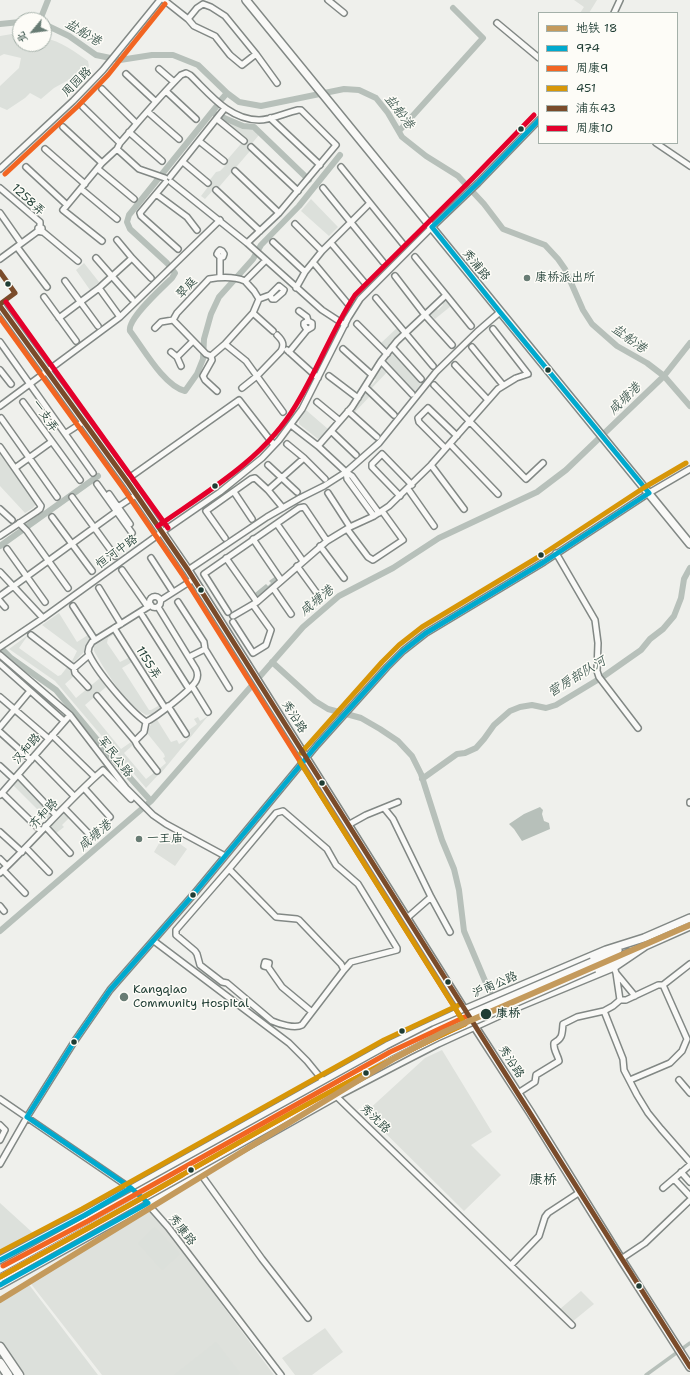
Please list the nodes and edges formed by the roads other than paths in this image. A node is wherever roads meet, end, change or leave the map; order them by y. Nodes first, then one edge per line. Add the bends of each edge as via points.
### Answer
1 (160, 0) edge
2 (164, 0) edge
3 (246, 0) edge
4 (328, 0) edge
5 (620, 0) edge
6 (614, 12) edge
7 (344, 13) dead end
8 (188, 19) junction
9 (497, 23) dead end
10 (256, 54) junction
11 (538, 57) edge
12 (159, 69) dead end
13 (126, 74) dead end
14 (174, 82) junction
15 (277, 83) dead end
16 (102, 89) dead end
17 (166, 91) junction
18 (155, 101) junction
19 (83, 107) dead end
20 (223, 107) junction
21 (148, 112) junction
22 (219, 117) junction
23 (196, 118) dead end
24 (270, 118) junction
25 (538, 121) edge
26 (136, 123) junction
27 (63, 127) dead end
28 (129, 132) junction
29 (179, 139) dead end
30 (199, 141) junction
31 (244, 141) dead end
32 (120, 143) junction
33 (657, 144) edge
34 (251, 147) dead end
35 (45, 149) dead end
36 (116, 149) junction
37 (224, 161) dead end
38 (162, 162) dead end
39 (183, 162) junction
40 (102, 163) junction
41 (320, 165) junction
42 (688, 165) edge
43 (26, 167) dead end
44 (341, 167) dead end
45 (0, 169) edge
46 (98, 170) junction
47 (235, 171) dead end
48 (167, 179) junction
49 (208, 183) dead end
50 (85, 184) junction
51 (0, 188) edge
52 (323, 188) dead end
53 (81, 189) junction
54 (216, 190) dead end
55 (298, 190) junction
56 (156, 194) junction
57 (134, 199) dead end
58 (370, 203) junction
59 (68, 205) junction
60 (0, 213) edge
61 (279, 213) junction
62 (117, 219) dead end
63 (220, 220) junction
64 (351, 223) junction
65 (295, 224) dead end
66 (432, 227) junction
67 (40, 230) junction
68 (197, 230) dead end
69 (260, 231) junction
70 (117, 240) dead end
71 (102, 241) dead end
72 (273, 242) dead end
73 (331, 243) junction
74 (403, 244) dead end
75 (19, 245) junction
76 (249, 245) junction
77 (178, 249) dead end
78 (322, 251) junction
79 (220, 257) dead end
80 (415, 257) dead end
81 (96, 258) dead end
82 (132, 258) junction
83 (0, 259) edge
84 (266, 260) junction
85 (78, 261) dead end
86 (313, 262) junction
87 (383, 262) dead end
88 (305, 272) junction
89 (112, 276) junction
90 (395, 276) dead end
91 (220, 277) junction
92 (151, 278) dead end
93 (65, 281) dead end
94 (245, 281) junction
95 (364, 282) dead end
96 (47, 287) dead end
97 (99, 288) junction
98 (296, 288) junction
99 (270, 295) dead end
100 (446, 295) junction
101 (44, 297) dead end
102 (376, 298) dead end
103 (132, 299) dead end
104 (258, 299) junction
105 (81, 303) junction
106 (348, 304) dead end
107 (1, 311) edge
108 (299, 311) dead end
109 (500, 312) junction
110 (253, 314) junction
111 (425, 315) junction
112 (120, 317) junction
113 (59, 318) junction
114 (172, 320) junction
115 (358, 324) dead end
116 (344, 325) junction
117 (98, 326) dead end
118 (471, 326) dead end
119 (154, 328) dead end
120 (493, 329) dead end
121 (405, 333) junction
122 (76, 341) dead end
123 (193, 341) junction
124 (0, 342) edge
125 (225, 344) junction
126 (452, 345) dead end
127 (283, 347) junction
128 (392, 347) junction
129 (472, 347) dead end
130 (343, 349) dead end
131 (171, 352) dead end
132 (289, 352) junction
133 (387, 354) junction
134 (209, 355) junction
135 (177, 357) junction
136 (381, 361) junction
137 (455, 365) dead end
138 (181, 366) dead end
139 (433, 366) dead end
140 (0, 370) edge
141 (47, 372) junction
142 (372, 375) junction
143 (257, 376) junction
144 (329, 376) dead end
145 (318, 378) junction
146 (421, 379) dead end
147 (11, 384) dead end
148 (31, 384) junction
149 (434, 385) dead end
150 (503, 385) junction
151 (365, 387) junction
152 (242, 388) dead end
153 (217, 391) dead end
154 (412, 394) dead end
155 (358, 398) junction
156 (488, 400) junction
157 (23, 402) dead end
158 (317, 402) dead end
159 (0, 406) edge
160 (348, 411) junction
161 (283, 412) dead end
162 (394, 415) dead end
163 (1, 418) edge
164 (340, 420) junction
165 (83, 422) junction
166 (470, 422) junction
167 (291, 425) junction
168 (331, 431) junction
169 (66, 433) junction
170 (457, 436) junction
171 (377, 437) dead end
172 (51, 442) junction
173 (287, 444) dead end
174 (450, 444) junction
175 (274, 445) junction
176 (318, 446) junction
177 (0, 447) edge
178 (445, 448) junction
179 (356, 455) dead end
180 (29, 457) junction
181 (304, 458) junction
182 (543, 463) dead end
183 (268, 465) dead end
184 (431, 465) junction
185 (15, 468) junction
186 (690, 469) edge
187 (346, 472) junction
188 (93, 473) dead end
189 (282, 478) junction
190 (325, 479) dead end
191 (80, 480) dead end
192 (126, 480) junction
193 (100, 484) dead end
194 (412, 485) junction
195 (408, 489) junction
196 (268, 490) junction
197 (234, 492) junction
198 (297, 492) dead end
199 (328, 493) dead end
200 (649, 493) junction
201 (498, 494) dead end
202 (136, 495) junction
203 (400, 496) junction
204 (57, 497) dead end
205 (72, 497) dead end
206 (283, 508) junction
207 (0, 509) edge
208 (117, 509) junction
209 (464, 509) dead end
210 (378, 513) junction
211 (52, 517) dead end
212 (252, 519) dead end
213 (12, 520) dead end
214 (19, 523) junction
215 (130, 524) dead end
216 (277, 524) junction
217 (434, 526) dead end
218 (94, 527) junction
219 (349, 528) junction
220 (162, 532) junction
221 (132, 533) dead end
222 (0, 536) edge
223 (225, 538) dead end
224 (253, 539) junction
225 (327, 541) junction
226 (72, 543) junction
227 (690, 544) edge
228 (320, 546) junction
229 (6, 550) dead end
230 (556, 553) junction
231 (114, 556) dead end
232 (151, 558) dead end
233 (226, 558) junction
234 (48, 560) junction
235 (303, 561) junction
236 (297, 566) junction
237 (122, 570) dead end
238 (188, 570) junction
239 (92, 571) dead end
240 (0, 572) edge
241 (26, 576) junction
242 (344, 578) dead end
243 (194, 580) junction
244 (281, 580) junction
245 (14, 587) junction
246 (68, 588) dead end
247 (99, 588) dead end
248 (273, 588) junction
249 (173, 592) junction
250 (316, 592) dead end
251 (0, 596) edge
252 (161, 600) junction
253 (0, 601) edge
254 (45, 602) dead end
255 (178, 602) dead end
256 (255, 604) junction
257 (73, 606) dead end
258 (149, 606) junction
259 (5, 607) dead end
260 (158, 607) junction
261 (140, 612) junction
262 (228, 612) dead end
263 (291, 614) dead end
264 (233, 616) dead end
265 (42, 618) junction
266 (233, 622) dead end
267 (121, 624) junction
268 (114, 628) junction
269 (31, 635) dead end
270 (95, 640) junction
271 (0, 647) edge
272 (205, 649) junction
273 (0, 655) edge
274 (89, 655) junction
275 (189, 658) junction
276 (0, 664) edge
277 (74, 668) junction
278 (88, 687) dead end
279 (190, 688) junction
280 (228, 688) dead end
281 (30, 691) junction
282 (97, 696) dead end
283 (0, 697) edge
284 (167, 707) junction
285 (14, 709) junction
286 (208, 712) dead end
287 (70, 715) junction
288 (64, 721) junction
289 (146, 722) junction
290 (0, 727) edge
291 (638, 728) dead end
292 (0, 732) edge
293 (186, 734) dead end
294 (51, 737) junction
295 (135, 741) junction
296 (35, 756) junction
297 (306, 758) junction
298 (31, 760) junction
299 (0, 766) edge
300 (157, 771) dead end
301 (16, 777) junction
302 (94, 777) junction
303 (84, 788) junction
304 (1, 794) edge
305 (74, 796) junction
306 (131, 799) dead end
307 (398, 802) dead end
308 (64, 808) junction
309 (384, 808) junction
310 (56, 816) junction
311 (110, 817) dead end
312 (254, 822) junction
313 (45, 826) junction
314 (348, 826) junction
315 (249, 827) junction
316 (262, 829) junction
317 (41, 831) junction
318 (0, 832) edge
319 (258, 834) junction
320 (90, 835) dead end
321 (26, 848) junction
322 (22, 852) junction
323 (70, 853) dead end
324 (225, 856) junction
325 (0, 859) edge
326 (7, 866) junction
327 (229, 869) junction
328 (1, 872) edge
329 (49, 872) dead end
330 (25, 893) dead end
331 (431, 897) junction
332 (407, 918) junction
333 (690, 918) edge
334 (690, 926) edge
335 (450, 932) dead end
336 (154, 941) junction
337 (644, 942) junction
338 (690, 964) edge
339 (593, 965) junction
340 (268, 967) dead end
341 (344, 970) junction
342 (615, 970) junction
343 (663, 985) junction
344 (234, 990) junction
345 (239, 993) junction
346 (229, 996) junction
347 (634, 996) junction
348 (234, 1000) junction
349 (620, 1000) junction
350 (464, 1010) junction
351 (604, 1011) junction
352 (312, 1012) junction
353 (475, 1027) junction
354 (630, 1080) junction
355 (678, 1080) dead end
356 (323, 1081) junction
357 (518, 1093) junction
358 (690, 1093) edge
359 (336, 1096) junction
360 (0, 1099) edge
361 (27, 1117) junction
362 (0, 1125) edge
363 (0, 1140) edge
364 (690, 1162) edge
365 (0, 1164) edge
366 (690, 1165) edge
367 (681, 1172) junction
368 (200, 1173) junction
369 (674, 1179) junction
370 (690, 1182) edge
371 (131, 1188) junction
372 (663, 1188) dead end
373 (580, 1192) junction
374 (690, 1196) edge
375 (690, 1200) edge
376 (148, 1203) junction
377 (621, 1259) junction
378 (0, 1260) edge
379 (511, 1265) junction
380 (0, 1269) edge
381 (0, 1278) edge
382 (0, 1285) edge
383 (308, 1318) dead end
384 (572, 1325) dead end
385 (0, 1348) edge
386 (0, 1363) edge
387 (690, 1367) edge
388 (8, 1375) edge
389 (20, 1375) edge
390 (281, 1375) edge

1 - 45 street, 周园路 via 103,70
2 - 8 street
3 - 66 main road, 秀浦路
4 - 7 street
5 - 6 street
8 - 10 street via 194,26 215,36 242,65
8 - 10 street via 203,4 211,7 225,16
9 - 11 street
10 - 15 street
12 - 14 street
13 - 18 street
14 - 17 street
14 - 20 street via 181,75 190,75
16 - 26 street
17 - 18 street
17 - 23 street
18 - 21 street
19 - 32 street
20 - 22 street
20 - 24 street via 248,118
21 - 26 street
21 - 29 street
22 - 30 street
22 - 31 street
24 - 41 street
24 - 41 street via 301,110 336,145
25 - 66 street, 恒河中路
26 - 28 street
27 - 40 street
28 - 32 street
28 - 38 street
30 - 37 street
30 - 39 street
32 - 36 street
33 - 42 street
34 - 55 street
35 - 50 street
36 - 40 street
36 - 48 street via 140,169
39 - 48 street
39 - 49 street
40 - 46 street
41 - 55 street
43 - 59 street
44 - 58 street
46 - 50 street
46 - 57 street
47 - 61 street
48 - 56 street
48 - 63 street
50 - 53 street
51 - 67 street, 1258弄 via 40,222
52 - 64 street
53 - 59 street
53 - 62 street
54 - 69 street
55 - 61 street
56 - 68 street via 187,217
56 - 77 street via 140,213 141,216
58 - 64 street
58 - 74 street
59 - 71 street via 63,210
60 - 75 street
61 - 69 street
63 - 76 street
63 - 112 street
64 - 73 street
64 - 87 street
65 - 78 street
66 - 109 main road, 秀浦路
66 - 116 street, 恒河中路 via 360,299
67 - 75 street, 1258弄
67 - 85 street, 1258弄
69 - 76 street
70 - 82 street
72 - 88 street
73 - 78 street
73 - 95 street
75 - 83 street, 1258弄
75 - 96 street
76 - 84 street
78 - 86 street
79 - 91 street
80 - 100 street
81 - 89 street
82 - 89 street
82 - 92 street
84 - 94 street
84 - 98 street
86 - 88 street
86 - 106 street
88 - 98 street
89 - 97 street
89 - 103 street
90 - 111 street
91 - 94 street
91 - 114 street, 翠庭 via 209,279
93 - 105 street
94 - 104 street
97 - 105 street
97 - 112 street
98 - 116 street
99 - 104 street
100 - 111 street
100 - 118 street
101 - 113 street
102 - 121 street
104 - 110 street
105 - 113 street
105 - 117 street
107 - 141 main road
108 - 132 street via 313,326
109 - 187 street via 445,363 379,443
109 - 200 main road, 秀浦路
110 - 125 street
110 - 127 street via 275,333 282,341
111 - 121 street
111 - 126 street
112 - 141 street
113 - 122 street
114 - 119 street, 翠庭 via 161,322
114 - 123 street
115 - 133 street
116 - 145 street, 恒河中路
120 - 150 street via 528,374
121 - 128 street
121 - 139 street
123 - 134 street
123 - 135 street
124 - 148 street
125 - 134 street
125 - 143 street via 246,361
127 - 132 street
127 - 143 street
128 - 133 street
128 - 146 street
129 - 150 street
130 - 142 street
131 - 135 street
132 - 145 street
133 - 136 street
134 - 153 street via 212,360 203,376
135 - 138 street
136 - 142 street
136 - 154 street
137 - 156 street
140 - 147 street
141 - 148 street
141 - 165 main road
142 - 151 street
143 - 152 street
143 - 161 street
144 - 155 street
145 - 167 street, 恒河中路
148 - 159 street
148 - 169 street
149 - 166 street
150 - 156 street
151 - 155 street
151 - 162 street
155 - 160 street
156 - 166 street
157 - 172 street, 一支弄
158 - 164 street
160 - 164 street
160 - 171 street
163 - 180 street
164 - 168 street
165 - 169 street
165 - 192 main road
166 - 170 street
166 - 182 street via 526,479
167 - 175 street, 恒河中路
167 - 176 street
168 - 176 street
168 - 179 street
169 - 188 street
170 - 174 street
170 - 178 street via 428,408 418,418
172 - 180 street, 一支弄
172 - 191 street, 一支弄
173 - 181 street
174 - 178 street
174 - 201 street
175 - 192 street via 239,400
175 - 220 street, 恒河中路 via 238,479
176 - 187 street
177 - 185 street
178 - 184 street
180 - 185 street, 一支弄
180 - 204 street
181 - 189 street
181 - 190 street
183 - 189 street
184 - 194 street
184 - 209 street
185 - 214 street via 41,506
186 - 200 street
187 - 206 street
187 - 210 street via 347,479
189 - 196 street
189 - 198 street
192 - 202 main road
193 - 208 street
194 - 195 street
194 - 203 street via 382,454 372,467
195 - 203 street
195 - 217 street
196 - 197 street via 255,478
196 - 206 street
197 - 212 street
197 - 223 street via 206,511
199 - 219 street
200 - 227 main road, 秀浦路
200 - 230 street
202 - 208 street
202 - 220 main road
203 - 210 street
205 - 218 street
206 - 238 street
207 - 213 street
208 - 215 street
208 - 218 street
208 - 221 street
210 - 219 street
210 - 219 street via 403,540 373,560
211 - 226 street
214 - 222 street
214 - 234 street
216 - 224 street
216 - 225 street via 299,508 304,508
216 - 235 street
218 - 226 street
218 - 231 street
219 - 225 street
220 - 238 main road
220 - 265 street, 恒河中路
224 - 233 street
224 - 244 street
225 - 228 street
226 - 234 street
226 - 239 street
228 - 235 street
228 - 242 street
229 - 241 street
230 - 291 street via 595,620 598,643 597,671 600,678
230 - 297 street via 426,633 403,651
232 - 249 street
233 - 256 street
233 - 262 street via 204,574
234 - 241 street
234 - 246 street
235 - 236 street
236 - 244 street
236 - 250 street
237 - 258 street
238 - 243 main road
240 - 245 street
241 - 245 street
241 - 254 street
243 - 249 street
243 - 297 main road, 秀沿路
244 - 248 street
245 - 251 street
245 - 265 street
247 - 267 street
248 - 256 street
248 - 263 street
249 - 252 street
252 - 258 street via 153,597
252 - 260 street
253 - 259 street
255 - 272 street via 204,642
256 - 264 street
256 - 266 street via 271,630 266,644 253,653
257 - 270 street
258 - 260 street
258 - 261 street
260 - 275 street
261 - 267 street
261 - 279 street, 1155弄
265 - 271 street, 恒河中路
267 - 268 street
268 - 270 street
268 - 284 street, 1155弄
269 - 277 street
270 - 274 street via 88,647
272 - 275 street
272 - 280 street
273 - 287 street, 军民公路
274 - 277 street
274 - 289 street via 116,693
275 - 279 street via 198,672 197,680
276 - 281 street
277 - 278 street via 75,673
279 - 284 street
279 - 286 street, 1155弄
281 - 285 street
281 - 288 street
282 - 295 street
283 - 285 street
284 - 289 street
284 - 293 street, 1155弄
285 - 290 street
285 - 294 street
287 - 288 street, 汉和路
287 - 324 street, 军民公路 via 122,783 153,814 166,824
288 - 294 street, 汉和路
289 - 295 street via 144,732
292 - 298 street
294 - 296 street, 汉和路
294 - 302 street
295 - 300 street
296 - 298 street, 汉和路
296 - 305 street
297 - 312 street
297 - 314 main road, 秀沿路
298 - 301 street, 汉和路
299 - 301 street
301 - 304 street, 汉和路
301 - 310 street
302 - 303 street, 齐和路
302 - 306 street, 齐和路 via 103,770
303 - 305 street, 齐和路
303 - 311 street
304 - 317 street
305 - 308 street, 齐和路
307 - 309 street
308 - 310 street, 齐和路
308 - 320 street
309 - 314 street
309 - 331 street via 393,819
310 - 313 street, 齐和路
312 - 315 street
312 - 316 street
313 - 317 street, 齐和路
313 - 323 street
314 - 332 main road, 秀沿路
315 - 319 street
315 - 324 street
316 - 319 street
316 - 341 street via 276,813 282,812 327,850 336,865 358,884 397,948 352,962
317 - 321 street, 齐和路
318 - 322 street
319 - 327 street
321 - 322 street, 齐和路
321 - 329 street
322 - 326 street, 齐和路
324 - 336 street
325 - 326 street
326 - 328 street, 齐和路
327 - 341 street via 276,917 299,920
327 - 344 street via 175,933 197,954 200,965
328 - 330 street
331 - 332 street
331 - 335 street
332 - 350 main road, 秀沿路
333 - 337 main road, 沪南公路
334 - 337 main road, 沪南公路
336 - 346 street, 秀沈路
336 - 361 street via 110,990
337 - 339 main road
337 - 342 main road, 沪南公路
337 - 350 main road, 沪南公路 via 606,950
338 - 343 street
339 - 380 main road, bridge via 427,1033
339 - 381 main road, bridge via 409,1051
340 - 352 street via 282,987
341 - 352 street
342 - 347 street
342 - 349 street
342 - 353 main road, 沪南公路 via 512,1009
343 - 347 street
343 - 354 street via 687,1039 682,1051 670,1063
344 - 345 street
344 - 346 street
345 - 348 street
345 - 352 street via 276,1023 300,1026
346 - 348 street, 秀沈路
347 - 349 street
348 - 356 street, 秀沈路 via 289,1043
349 - 351 street
350 - 353 main road, 秀沿路
350 - 356 main road, 沪南公路 via 387,1046
351 - 354 street via 623,1059 624,1070
351 - 357 street via 577,1017 563,1024 560,1040 554,1043 558,1061 536,1075 535,1082
353 - 357 main road, 秀沿路
353 - 359 main road, 沪南公路 via 438,1043
354 - 364 street via 648,1113
355 - 358 street
356 - 359 street, 秀沈路
356 - 371 main road, 沪南公路
357 - 373 main road, 秀沿路
359 - 368 main road, 沪南公路
359 - 379 street, 秀沈路
360 - 361 street, 秀康路
361 - 365 street
361 - 371 street, 秀康路
362 - 363 street via 5,1130
366 - 367 street
367 - 369 street
367 - 370 street
368 - 376 main road, 沪南公路
368 - 383 street
369 - 372 street
369 - 374 street
371 - 376 street, 秀康路
371 - 378 main road, 沪南公路
373 - 377 main road, 秀沿路
373 - 379 street via 544,1217 539,1236
375 - 377 street via 645,1243
376 - 382 main road, 沪南公路
376 - 390 street, 秀康路
377 - 387 main road, 秀沿路
379 - 384 street, 秀沈路
385 - 389 highway
386 - 388 highway

